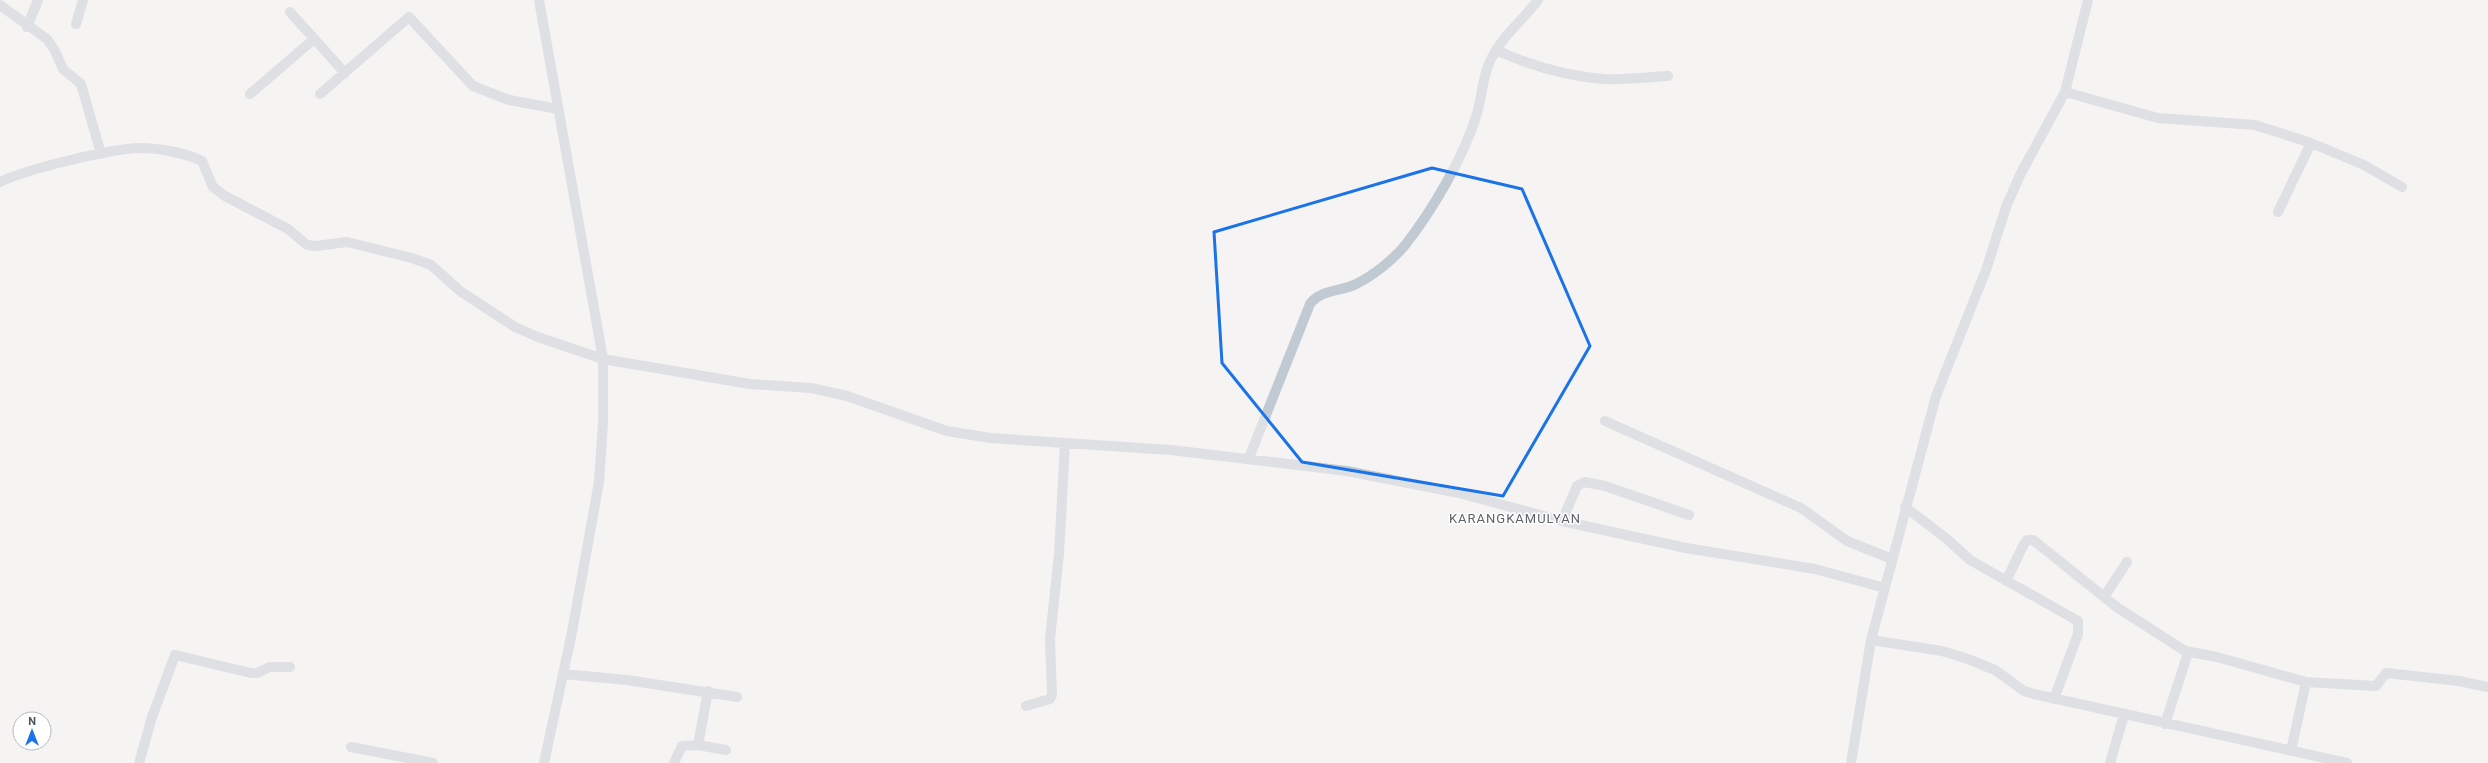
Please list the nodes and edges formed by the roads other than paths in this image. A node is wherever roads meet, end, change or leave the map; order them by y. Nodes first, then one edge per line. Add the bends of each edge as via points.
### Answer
1 (38, 0) edge
2 (83, 0) edge
3 (539, 0) edge
4 (1538, 0) edge
5 (2088, 0) edge
6 (0, 6) edge
7 (290, 12) dead end
8 (76, 24) dead end
9 (27, 27) junction
10 (314, 39) junction
11 (1496, 50) junction
12 (345, 73) junction
13 (1668, 76) dead end
14 (2065, 92) junction
15 (250, 94) dead end
16 (320, 94) dead end
17 (558, 109) junction
18 (2311, 143) junction
19 (101, 154) junction
20 (0, 182) edge
21 (2402, 187) dead end
22 (2278, 212) dead end
23 (603, 359) junction
24 (1604, 421) dead end
25 (1065, 444) junction
26 (1249, 458) junction
27 (1905, 507) junction
28 (1689, 515) dead end
29 (1562, 521) junction
30 (1892, 559) junction
31 (2127, 562) dead end
32 (2006, 581) junction
33 (1885, 588) junction
34 (2104, 597) junction
35 (1871, 640) junction
36 (2188, 653) junction
37 (290, 667) dead end
38 (563, 674) junction
39 (2306, 682) junction
40 (2488, 687) edge
41 (708, 691) junction
42 (738, 697) dead end
43 (2054, 698) junction
44 (1026, 706) dead end
45 (2124, 715) junction
46 (2165, 724) junction
47 (698, 745) junction
48 (351, 747) dead end
49 (726, 750) dead end
50 (2291, 751) junction
51 (139, 763) edge
52 (433, 763) edge
53 (544, 763) edge
54 (674, 763) edge
55 (1851, 763) edge
56 (2110, 763) edge
57 (2347, 763) edge

1 - 9 street
2 - 8 street
3 - 17 street
4 - 11 street
5 - 14 street
6 - 9 street
7 - 10 street
9 - 19 street via 51,43 63,69 81,84
10 - 12 street
10 - 15 street
11 - 13 street via 1544,68 1603,79
11 - 26 street via 1486,74 1476,119 1427,216 1402,249 1357,284 1314,298
12 - 16 street
12 - 17 street via 409,17 473,86 510,100
14 - 18 street via 2158,118 2255,125
14 - 27 street via 2020,175 2006,207 1986,270 1936,396
17 - 23 street
18 - 21 street via 2364,165
18 - 22 street
19 - 20 street
19 - 23 street via 139,148 166,151 200,160 213,187 288,229 307,244 316,246 347,242 431,265 460,291 515,327
23 - 25 street via 750,384 811,388 854,398 947,431 990,438
23 - 38 street via 603,422 599,482
24 - 30 street via 1801,508 1848,542
25 - 26 street via 1171,450
25 - 44 street via 1059,554 1050,639 1052,695 1050,699
26 - 29 street via 1377,476 1459,493
27 - 30 street
27 - 32 street via 1970,560
28 - 29 street via 1605,486 1584,482 1577,486
29 - 33 street via 1686,548 1815,569
30 - 33 street
31 - 34 street
32 - 34 street via 2024,544 2028,540 2033,540
32 - 43 street via 2080,623
33 - 35 street
34 - 36 street
35 - 43 street via 1968,659 1995,670 2024,691
35 - 55 street
36 - 39 street via 2212,656
36 - 46 street
37 - 51 street via 270,667 251,673 175,655 152,717
38 - 41 street
38 - 53 street
39 - 40 street via 2376,686 2386,673 2459,681
39 - 50 street
41 - 42 street
41 - 47 street
43 - 45 street
45 - 46 street
45 - 56 street
46 - 50 street
47 - 49 street
47 - 54 street via 682,746
48 - 52 street
50 - 57 street

